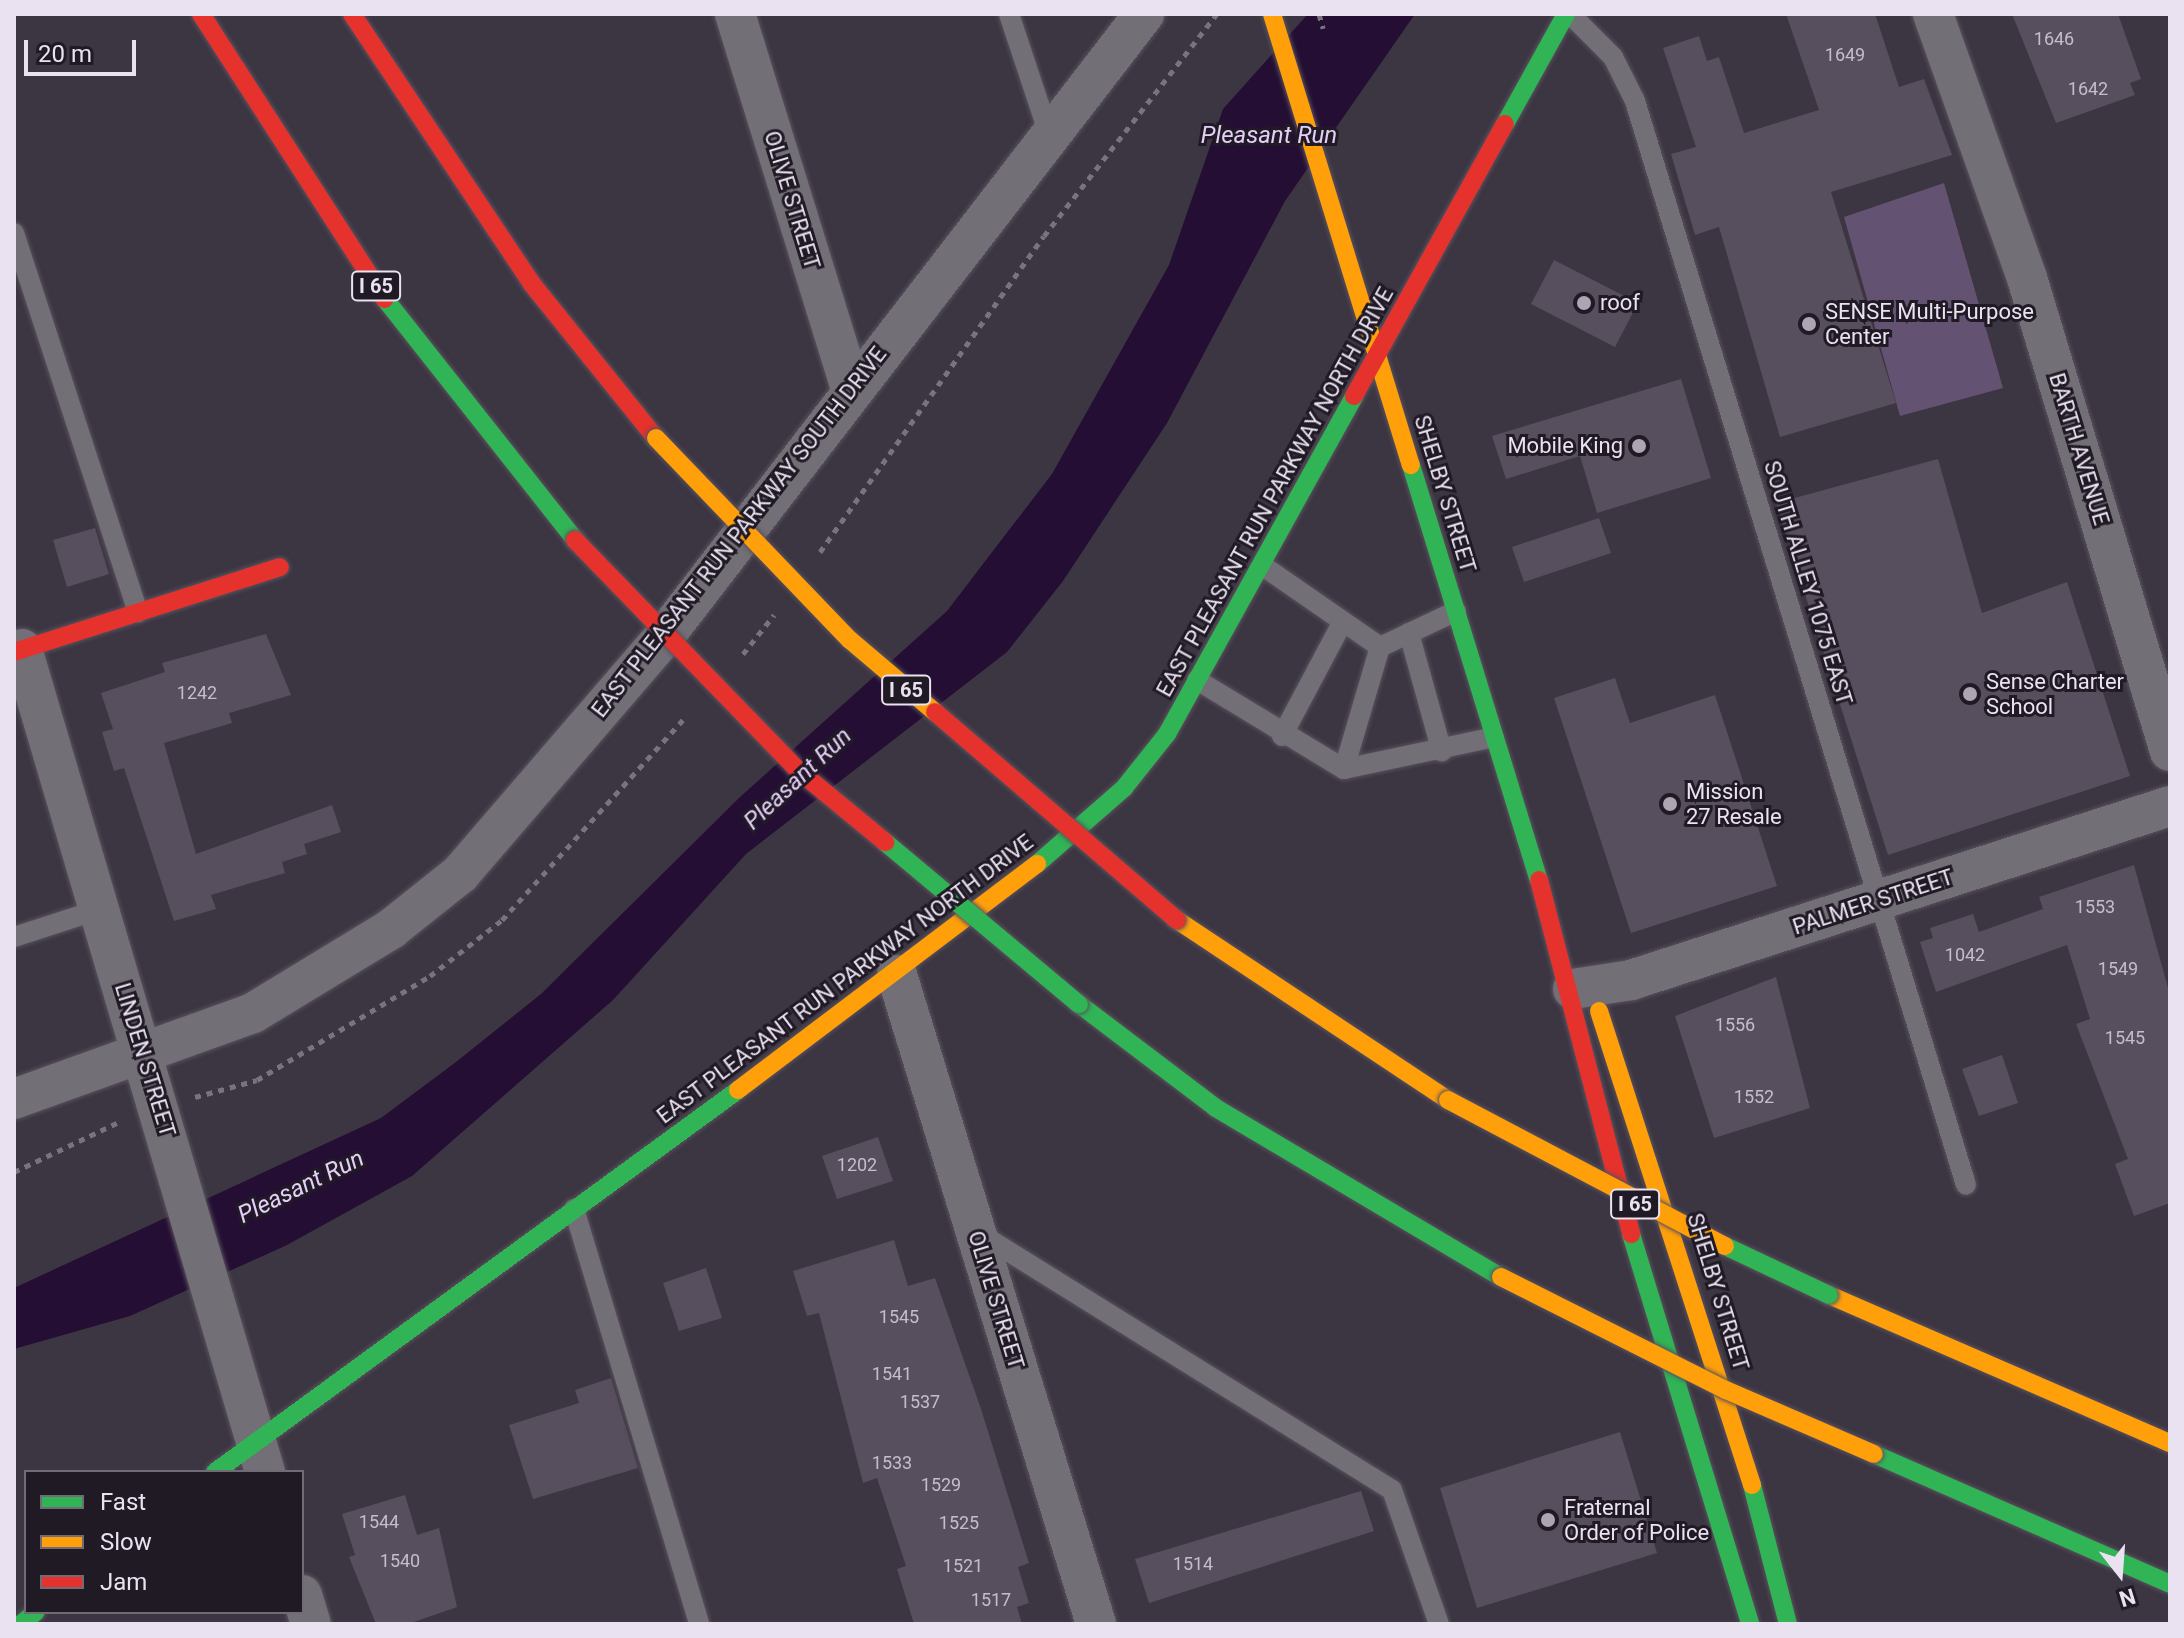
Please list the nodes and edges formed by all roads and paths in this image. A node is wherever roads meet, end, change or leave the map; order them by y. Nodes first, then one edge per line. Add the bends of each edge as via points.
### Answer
1 (201, 14) edge
2 (352, 14) edge
3 (735, 14) edge
4 (1009, 14) edge
5 (1144, 14) edge
6 (1272, 14) edge
7 (1568, 14) edge
8 (1933, 14) edge
9 (1049, 134) junction
10 (14, 233) edge
11 (1377, 359) junction
12 (850, 386) junction
13 (1263, 566) junction
14 (280, 567) dead end
15 (1456, 611) junction
16 (138, 612) junction
17 (1341, 625) junction
18 (1409, 633) junction
19 (1380, 647) junction
20 (18, 650) edge
21 (1197, 680) junction
22 (1282, 736) junction
23 (1494, 737) junction
24 (2170, 751) edge
25 (1442, 752) junction
26 (1344, 769) junction
27 (2170, 806) edge
28 (1882, 899) junction
29 (100, 909) junction
30 (14, 937) edge
31 (897, 975) junction
32 (1573, 989) junction
33 (144, 1056) junction
34 (14, 1099) edge
35 (1966, 1185) dead end
36 (574, 1209) junction
37 (975, 1231) junction
38 (2170, 1443) edge
39 (261, 1456) edge
40 (221, 1470) edge
41 (2040, 1526) junction
42 (2170, 1584) edge
43 (2170, 1597) edge
44 (304, 1601) edge
45 (311, 1624) edge
46 (699, 1624) edge
47 (1096, 1624) edge
48 (1439, 1624) edge
49 (1750, 1624) edge
50 (1788, 1624) edge

1 - 41 main road, I 65, bridge via 398,319 575,540 788,761 934,891 1216,1108 1501,1277 1702,1379
2 - 38 main road, I 65, bridge via 532,284 656,438 850,640 1177,920 1448,1100 1621,1196 1829,1295
3 - 12 street, OLIVE STREET
4 - 9 lane
5 - 9 street, EAST PLEASANT RUN PARKWAY SOUTH DRIVE
6 - 11 main road, SHELBY STREET
7 - 11 main road, EAST PLEASANT RUN PARKWAY NORTH DRIVE
7 - 28 lane, SOUTH ALLEY 1075 EAST via 1613,57 1635,101
8 - 24 street, BARTH AVENUE via 2027,278
9 - 12 street, EAST PLEASANT RUN PARKWAY SOUTH DRIVE
10 - 16 lane
11 - 13 main road, EAST PLEASANT RUN PARKWAY NORTH DRIVE
11 - 15 main road, SHELBY STREET
12 - 33 street, EAST PLEASANT RUN PARKWAY SOUTH DRIVE via 663,638 460,874 300,987 212,1032
13 - 17 lane
13 - 21 main road, EAST PLEASANT RUN PARKWAY NORTH DRIVE
14 - 16 main road
15 - 18 lane
15 - 23 main road, SHELBY STREET
16 - 20 main road
17 - 19 lane
17 - 22 lane
18 - 19 lane
18 - 25 lane
19 - 26 lane
20 - 29 street, LINDEN STREET
21 - 22 lane
21 - 31 main road, EAST PLEASANT RUN PARKWAY NORTH DRIVE via 1167,734 1110,802 1016,886
22 - 26 lane
23 - 25 lane
23 - 32 main road, SHELBY STREET
25 - 26 lane
27 - 28 street, PALMER STREET
28 - 32 street, PALMER STREET via 1615,985
28 - 35 lane, SOUTH ALLEY 1075 EAST
29 - 30 lane
29 - 33 street, LINDEN STREET
31 - 36 main road, EAST PLEASANT RUN PARKWAY NORTH DRIVE
31 - 37 street, OLIVE STREET
32 - 49 main road, SHELBY STREET via 1610,1165
32 - 50 main road, SHELBY STREET via 1603,1018 1632,1094 1746,1461
33 - 34 street, EAST PLEASANT RUN PARKWAY SOUTH DRIVE
33 - 39 street, LINDEN STREET
36 - 39 main road, EAST PLEASANT RUN PARKWAY NORTH DRIVE
36 - 46 lane
37 - 47 street, OLIVE STREET
37 - 48 lane via 1392,1490
39 - 40 main road, EAST PLEASANT RUN PARKWAY NORTH DRIVE
41 - 42 main road, I 65
41 - 43 main road
44 - 45 street

